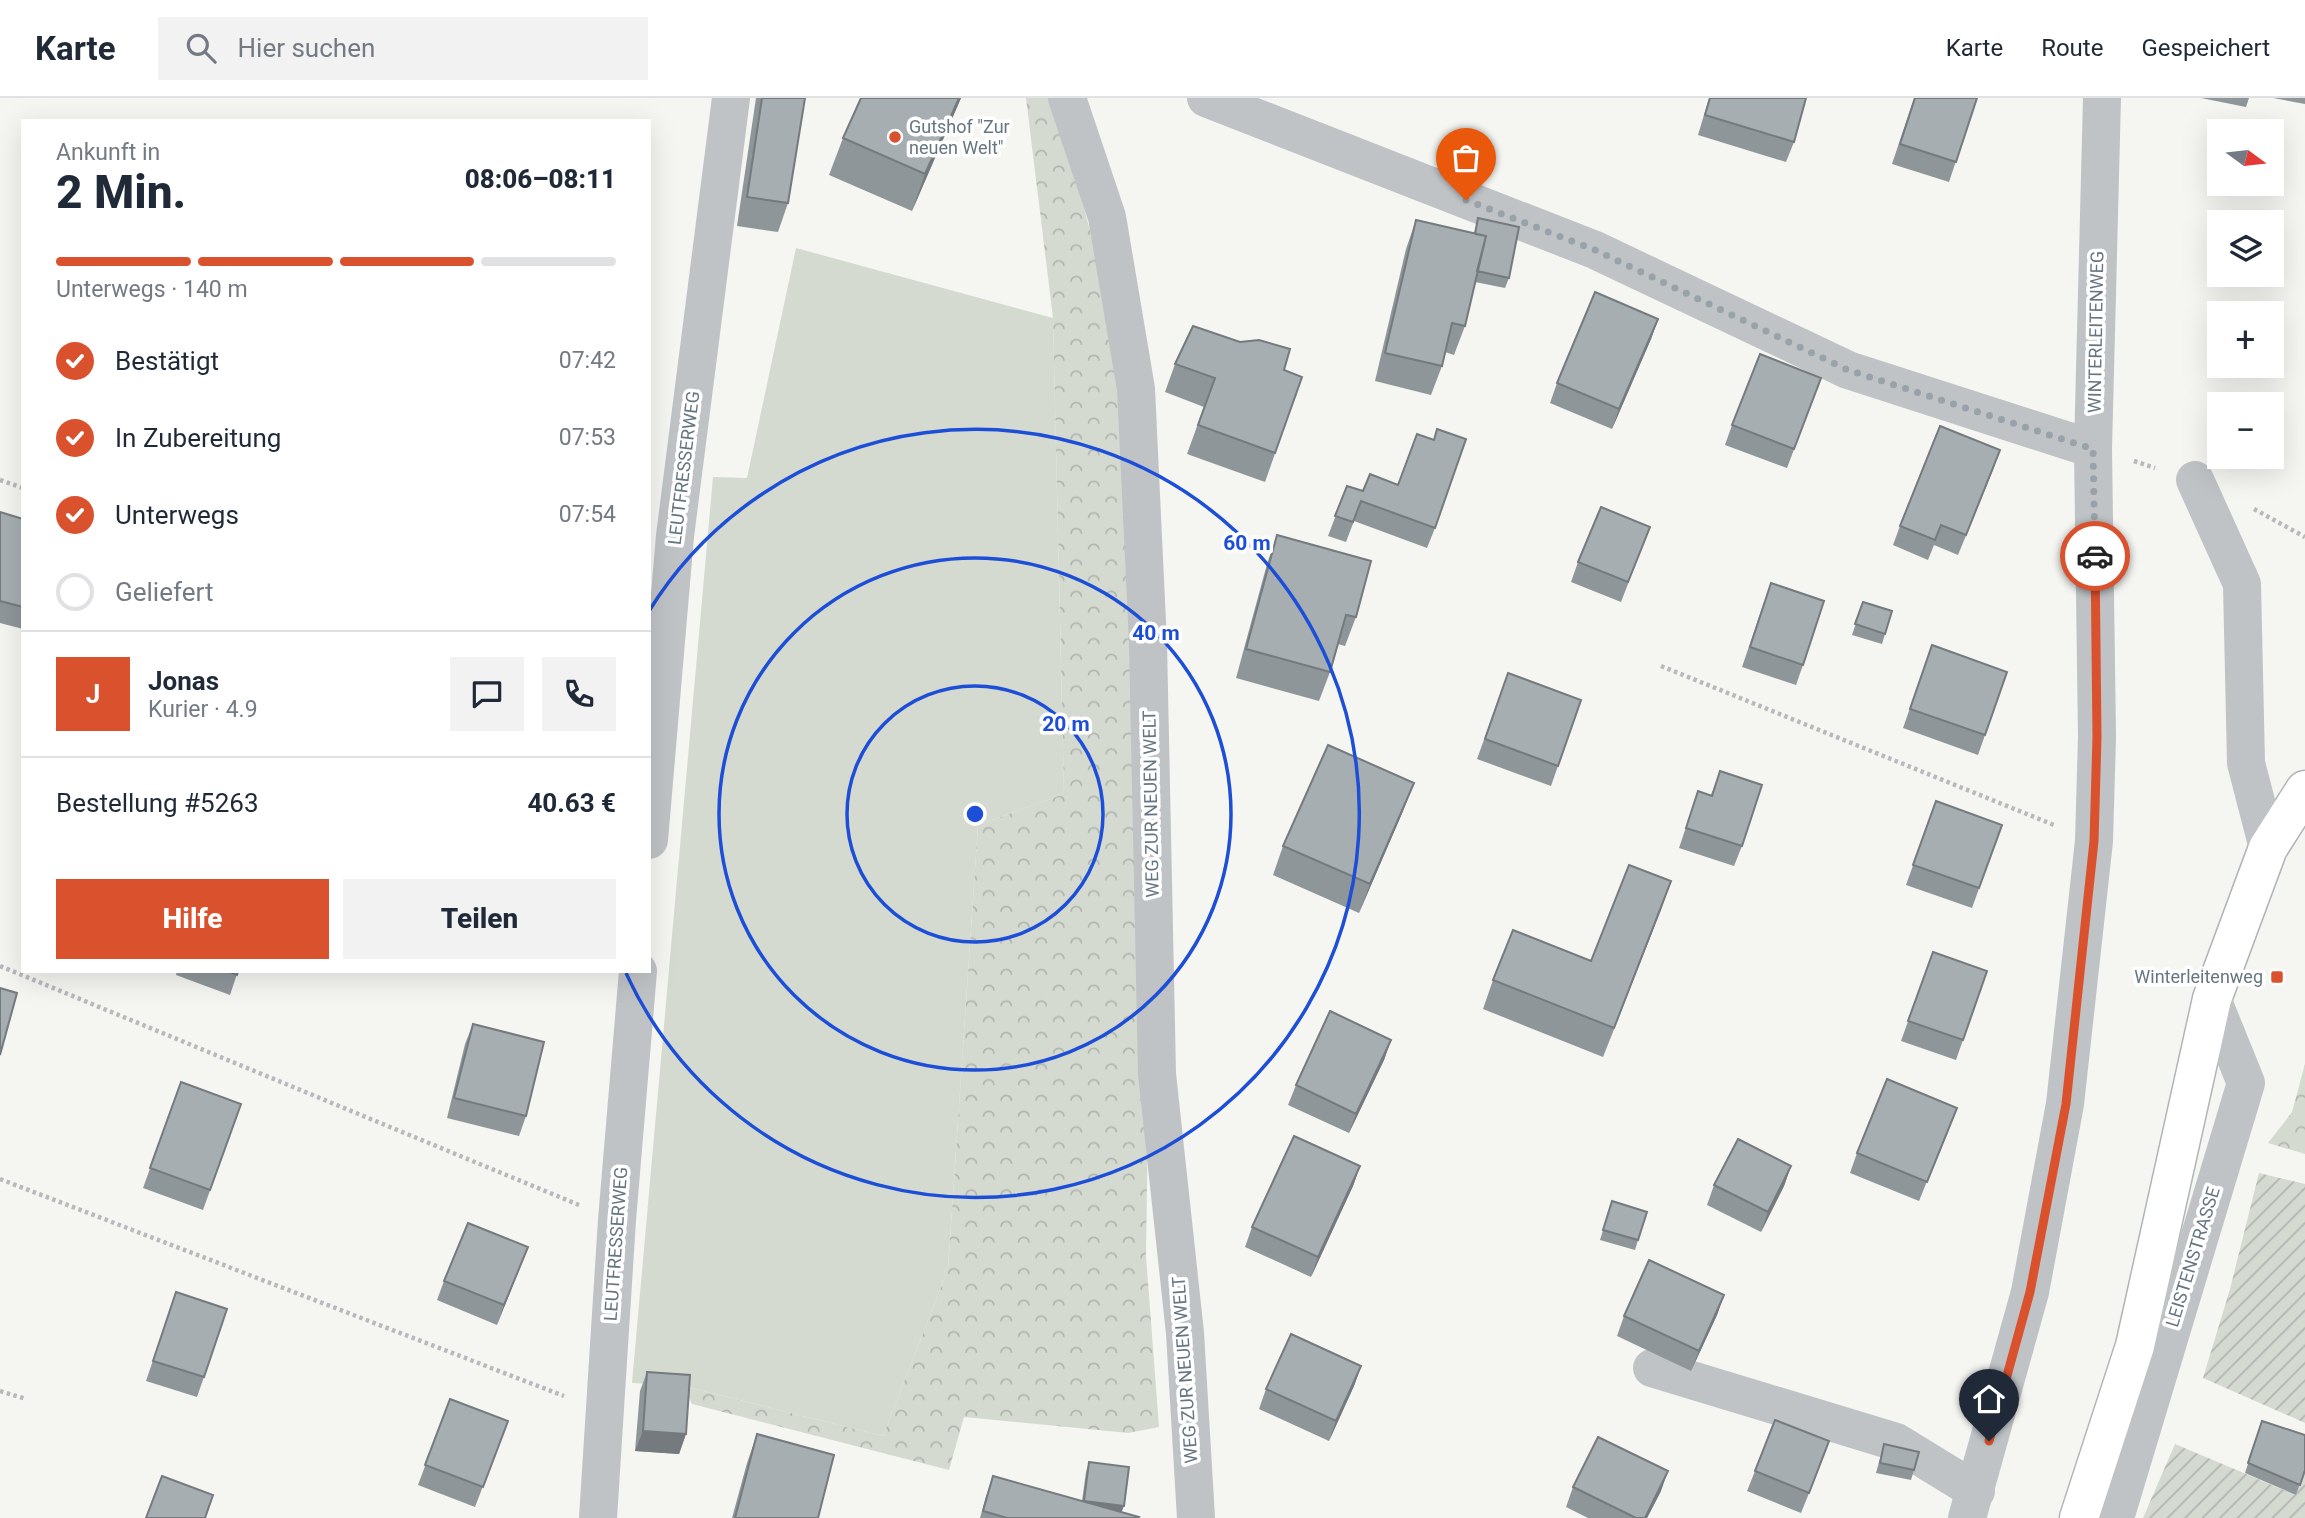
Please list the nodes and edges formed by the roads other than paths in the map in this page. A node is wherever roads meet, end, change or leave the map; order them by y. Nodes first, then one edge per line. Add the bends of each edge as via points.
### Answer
1 (731, 98) edge
2 (1067, 98) edge
3 (1206, 98) edge
4 (2102, 98) edge
5 (2093, 449) junction
6 (2195, 480) dead end
7 (662, 549) edge
8 (2305, 790) edge
9 (651, 795) edge
10 (2268, 848) junction
11 (638, 973) edge
12 (2212, 999) junction
13 (1651, 1368) dead end
14 (1971, 1504) edge
15 (598, 1518) edge
16 (1196, 1518) edge
17 (2079, 1518) edge
18 (2115, 1518) edge

1 - 7 street, LEUTFRESSERWEG
2 - 16 street, WEG ZUR NEUEN WELT via 1107,217 1136,390 1148,643 1157,1074 1185,1333
3 - 5 street via 1595,250 1848,370
4 - 5 street, WINTERLEITENWEG
5 - 14 street, WINTERLEITENWEG via 2094,841 2066,1104 2030,1292
6 - 10 street via 2242,584 2246,763
7 - 9 street, LEUTFRESSERWEG
8 - 10 main road, LEISTENSTRASSE
10 - 12 main road, LEISTENSTRASSE
11 - 15 street, LEUTFRESSERWEG
12 - 17 main road, LEISTENSTRASSE via 2135,1346
12 - 18 street, LEISTENSTRASSE via 2246,1083
13 - 14 street via 1896,1442

